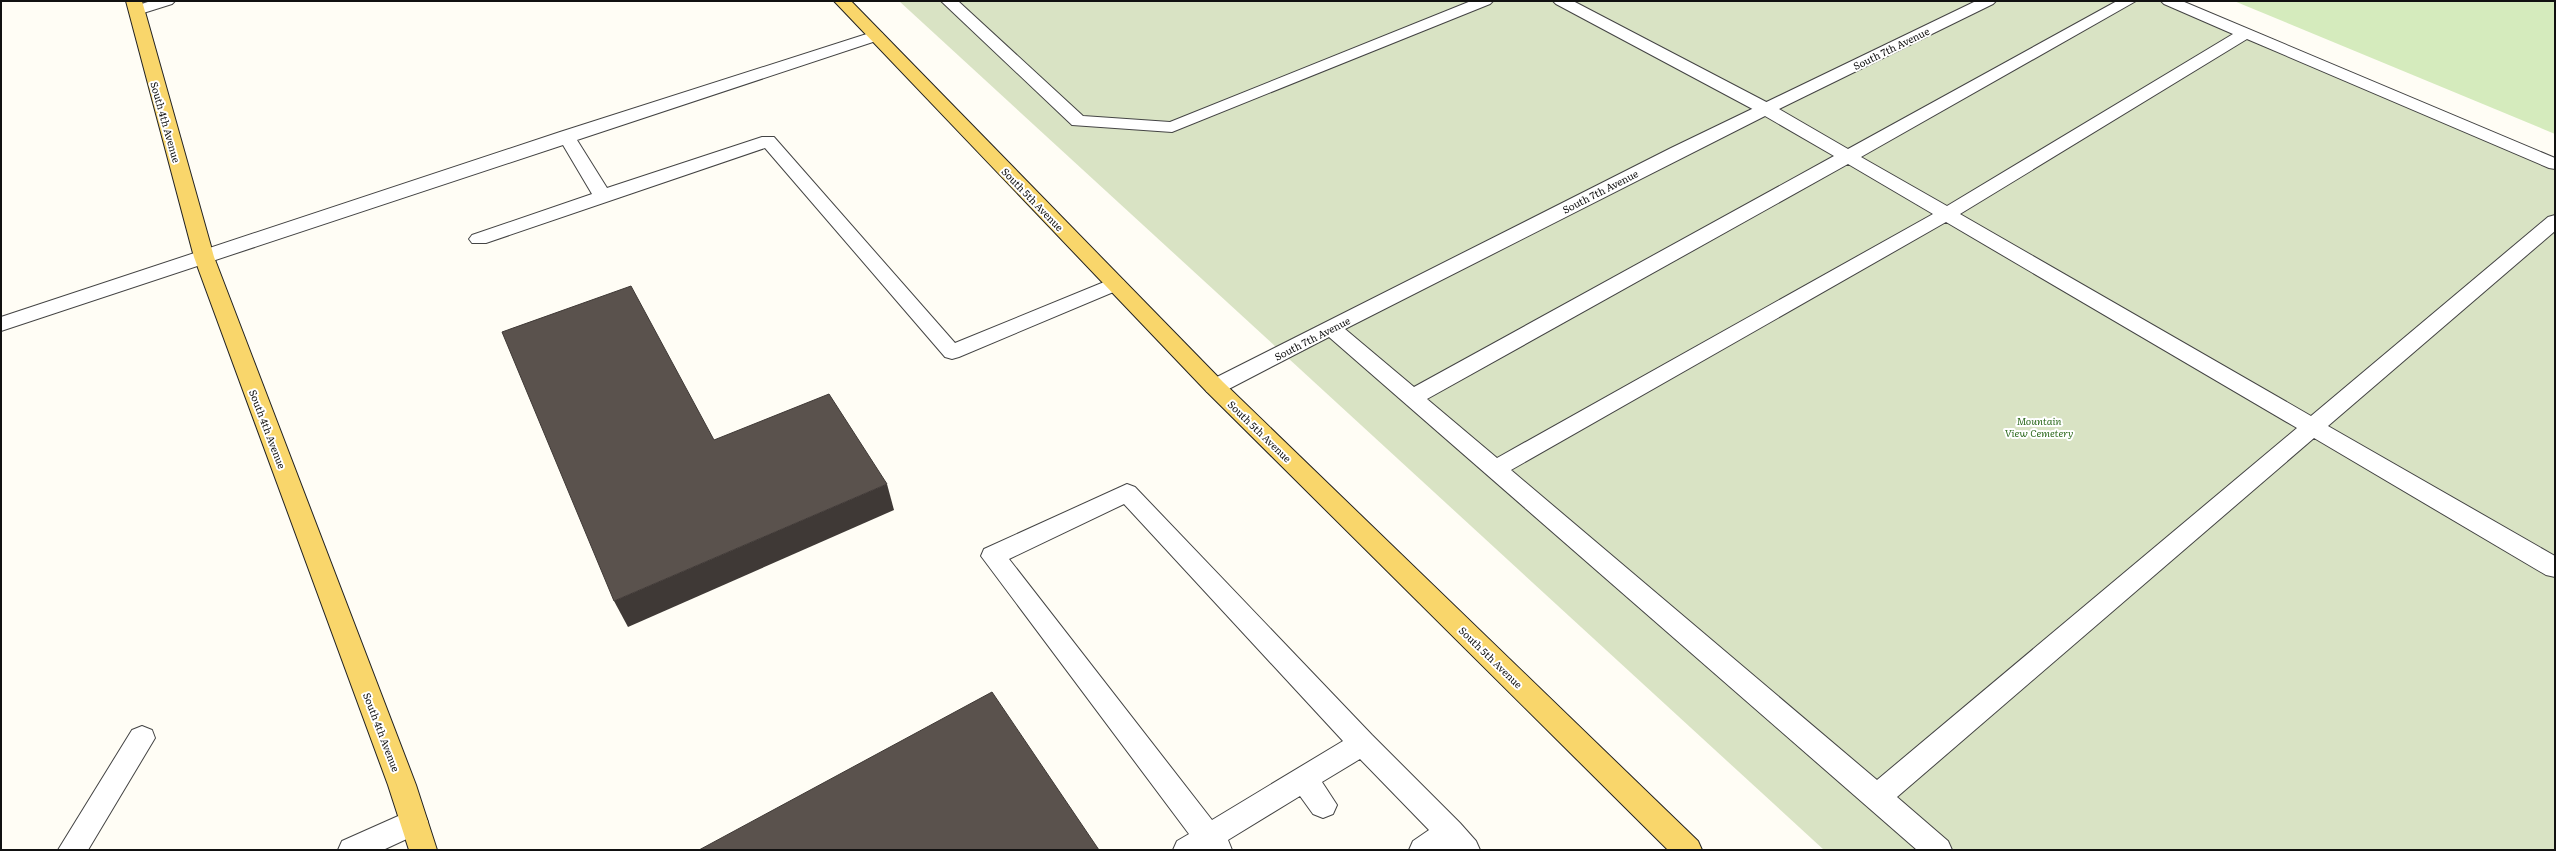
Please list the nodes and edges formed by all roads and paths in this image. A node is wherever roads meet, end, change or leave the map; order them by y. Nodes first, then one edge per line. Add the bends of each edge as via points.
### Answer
1 (168, 1) edge
2 (842, 1) edge
3 (949, 1) edge
4 (1485, 1) edge
5 (1561, 1) edge
6 (1988, 1) edge
7 (2128, 1) edge
8 (2169, 1) edge
9 (136, 6) edge
10 (2246, 33) junction
11 (876, 36) junction
12 (1766, 109) junction
13 (566, 136) junction
14 (1848, 156) junction
15 (2555, 164) edge
16 (603, 196) junction
17 (1947, 214) junction
18 (2555, 221) edge
19 (479, 239) dead end
20 (204, 257) junction
21 (1116, 284) junction
22 (1, 324) edge
23 (1331, 328) junction
24 (1215, 387) junction
25 (1412, 398) junction
26 (2313, 426) junction
27 (1495, 469) junction
28 (2555, 568) edge
29 (142, 738) dead end
30 (1362, 743) junction
31 (1303, 779) junction
32 (1877, 797) junction
33 (1323, 805) dead end
34 (414, 822) junction
35 (1458, 841) edge
36 (1205, 845) edge
37 (72, 850) edge
38 (352, 850) edge
39 (423, 850) edge
40 (1423, 850) edge
41 (1688, 850) edge
42 (1938, 850) edge

1 - 9 street
2 - 11 main road, South 5th Avenue
3 - 4 street via 1078,122 1172,127
5 - 12 street
6 - 12 street, South 7th Avenue
7 - 14 street
8 - 10 street
9 - 20 main road, South 4th Avenue via 145,48
10 - 15 street
10 - 17 street
11 - 13 street
11 - 21 main road, South 5th Avenue
12 - 14 street
12 - 23 street, South 7th Avenue
13 - 16 street
13 - 20 street
14 - 17 street
14 - 25 street
16 - 19 street
16 - 21 street via 768,141 952,352
17 - 26 street
17 - 27 street
18 - 26 street
20 - 22 street
20 - 34 main road, South 4th Avenue
21 - 24 main road, South 5th Avenue
23 - 24 street, South 7th Avenue
23 - 25 street
24 - 41 main road, South 5th Avenue
25 - 27 street
26 - 28 street
26 - 32 street
27 - 32 street
29 - 37 street
30 - 31 street
30 - 35 street
30 - 36 street via 1127,493 993,556
31 - 33 street
31 - 36 street
32 - 42 street
34 - 38 street
34 - 39 main road, South 4th Avenue
35 - 40 street

